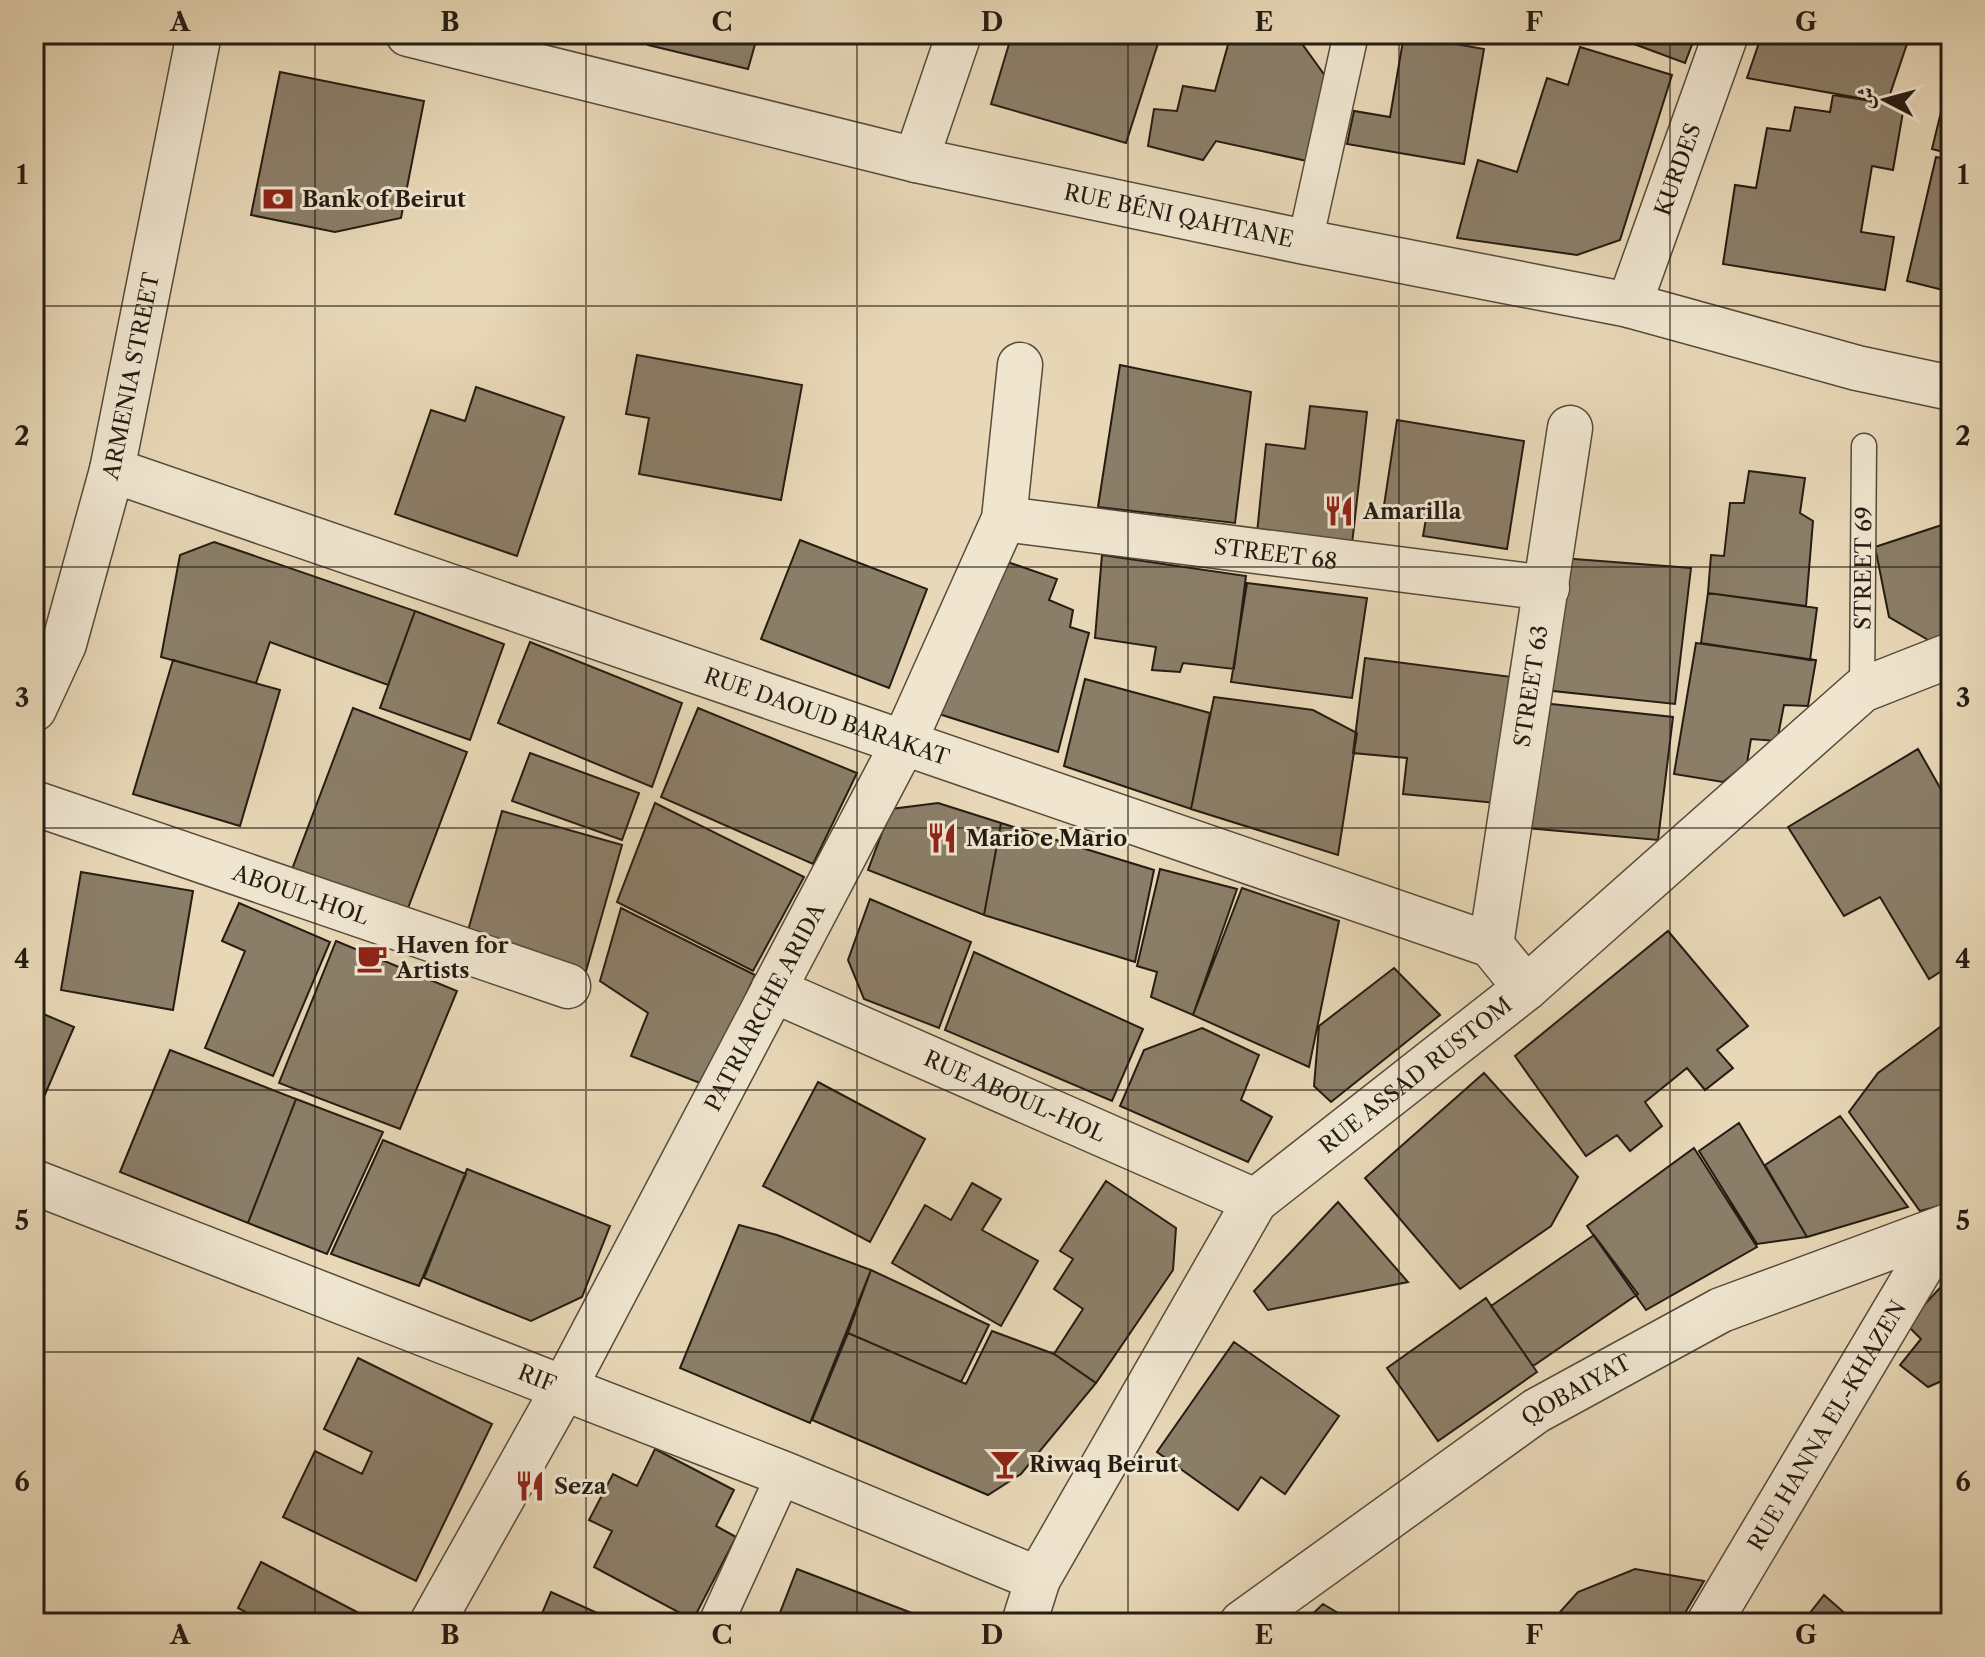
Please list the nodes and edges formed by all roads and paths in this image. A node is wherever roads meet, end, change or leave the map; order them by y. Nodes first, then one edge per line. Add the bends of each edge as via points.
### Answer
1 (199, 34) edge
2 (408, 34) edge
3 (959, 34) edge
4 (1351, 34) edge
5 (1726, 34) edge
6 (916, 160) junction
7 (1305, 242) junction
8 (1629, 305) junction
9 (1020, 365) dead end
10 (1951, 388) edge
11 (1570, 428) dead end
12 (1864, 446) dead end
13 (112, 470) junction
14 (1004, 519) junction
15 (1547, 588) junction
16 (1951, 655) edge
17 (1862, 690) junction
18 (34, 709) edge
19 (904, 742) junction
20 (34, 803) edge
21 (1491, 945) junction
22 (568, 986) dead end
23 (1526, 988) junction
24 (773, 990) junction
25 (34, 1182) edge
26 (1255, 1201) junction
27 (1949, 1229) edge
28 (564, 1388) junction
29 (784, 1474) junction
30 (1038, 1579) junction
31 (432, 1623) edge
32 (716, 1623) edge
33 (1024, 1623) edge
34 (1242, 1623) edge
35 (1709, 1623) edge

1 - 13 street, ARMENIA STREET
2 - 6 street, RUE BÉNI QAHTANE
3 - 6 street
4 - 7 street
5 - 8 street, KURDES
6 - 7 street, RUE BÉNI QAHTANE
7 - 8 street, RUE BÉNI QAHTANE
8 - 10 street, RUE BÉNI QAHTANE via 1857,368
9 - 14 street, PATRIARCHE ARIDA
11 - 15 street, STREET 63
12 - 17 lane, STREET 69
13 - 18 street, ARMENIA STREET via 64,644
13 - 19 street, RUE DAOUD BARAKAT
14 - 15 street, STREET 68
14 - 19 street, PATRIARCHE ARIDA
15 - 21 street, STREET 63
16 - 17 street, RUE ASSAD RUSTOM
17 - 23 street, RUE ASSAD RUSTOM
19 - 21 street, RUE DAOUD BARAKAT
19 - 24 street, PATRIARCHE ARIDA
20 - 22 street, ABOUL-HOL
21 - 23 street
23 - 26 street, RUE ASSAD RUSTOM
24 - 26 street, RUE ABOUL-HOL
24 - 28 street, PATRIARCHE ARIDA
25 - 28 street, RIF
26 - 30 street, RUE ASSAD RUSTOM
27 - 34 street, QOBAIYAT via 1721,1310 1536,1411
27 - 35 street, RUE HANNA EL-KHAZEN
28 - 29 street, RIF
28 - 31 street, PATRIARCHE ARIDA
29 - 30 street, RIF
29 - 32 street
30 - 33 street, RUE ASSAD RUSTOM

